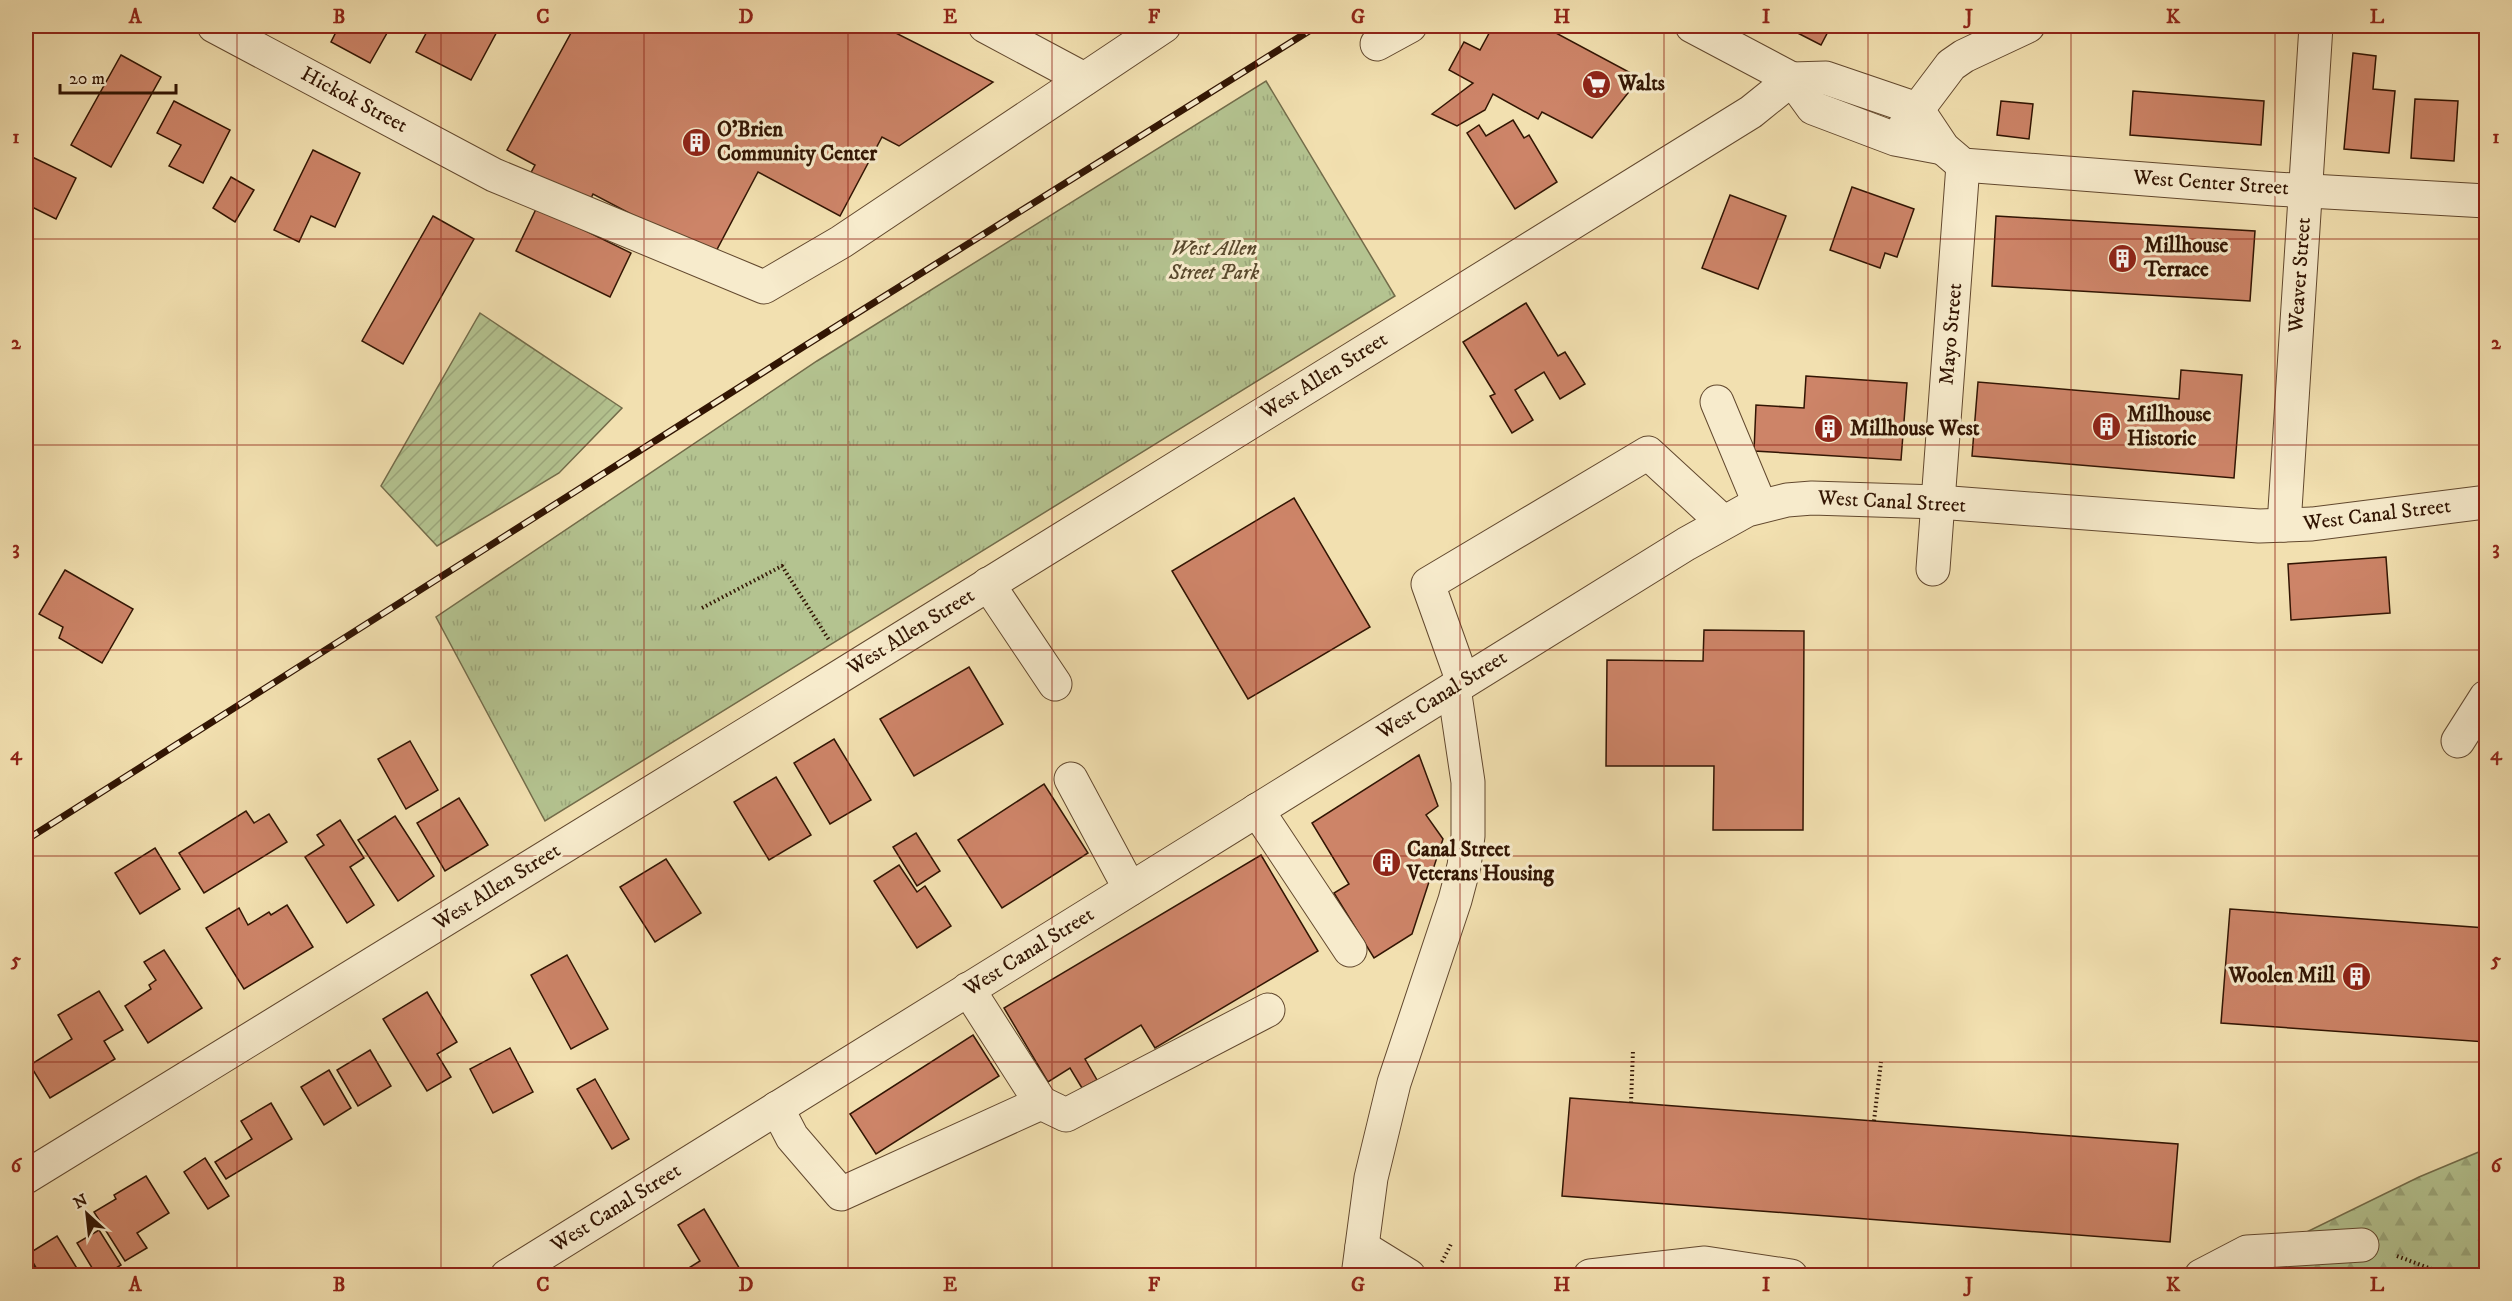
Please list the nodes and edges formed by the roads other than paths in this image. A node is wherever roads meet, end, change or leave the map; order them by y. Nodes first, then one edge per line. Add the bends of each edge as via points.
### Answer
1 (214, 26) edge
2 (985, 26) edge
3 (1164, 26) edge
4 (1410, 26) edge
5 (1692, 26) edge
6 (2028, 26) edge
7 (2316, 26) edge
8 (1377, 44) dead end
9 (1084, 79) junction
10 (1792, 79) junction
11 (1917, 109) junction
12 (1895, 139) junction
13 (1953, 156) junction
14 (2305, 190) junction
15 (2487, 201) edge
16 (1717, 402) dead end
17 (1938, 502) junction
18 (2487, 502) edge
19 (1760, 505) junction
20 (1723, 522) junction
21 (2284, 525) junction
22 (1933, 570) dead end
23 (988, 584) junction
24 (1055, 684) dead end
25 (1459, 685) junction
26 (2487, 697) edge
27 (2458, 741) dead end
28 (1071, 778) dead end
29 (1257, 810) junction
30 (1130, 888) junction
31 (1350, 950) dead end
32 (968, 989) junction
33 (1268, 1010) dead end
34 (1041, 1103) junction
35 (777, 1108) junction
36 (26, 1177) edge
37 (2362, 1245) road end
38 (1360, 1261) edge
39 (507, 1275) edge
40 (1409, 1275) edge
41 (1590, 1275) edge
42 (1791, 1275) edge
43 (2201, 1275) edge

1 - 9 street, Hickok Street via 494,175 764,287 841,242
2 - 9 street
3 - 9 street
4 - 8 street
5 - 10 street
6 - 11 street via 1951,65
7 - 14 street, Weaver Street
10 - 11 street via 1826,78
10 - 12 street, West Center Street via 1813,108
10 - 23 street, West Allen Street via 1751,112
11 - 12 street
11 - 13 street
12 - 13 street, West Center Street
13 - 14 street, West Center Street
13 - 17 street, Mayo Street via 1955,296
14 - 15 street, West Center Street
14 - 21 street, Weaver Street
16 - 19 street
17 - 19 street, West Canal Street via 1812,498
17 - 21 street, West Canal Street via 2234,525
17 - 22 street, Mayo Street
18 - 21 street, West Canal Street
19 - 20 street, West Canal Street
20 - 25 street, West Canal Street
20 - 25 street via 1648,453 1428,584
23 - 24 street
23 - 36 street, West Allen Street
25 - 29 street, West Canal Street
25 - 38 street via 1468,782 1464,866 1394,1083 1371,1178
26 - 27 street
28 - 30 street
29 - 30 street, West Canal Street
29 - 31 street
30 - 32 street, West Canal Street
32 - 34 street
32 - 35 street, West Canal Street
33 - 34 street via 1066,1115
34 - 35 street via 841,1194 792,1137
35 - 39 street, West Canal Street
37 - 43 street via 2247,1252
38 - 40 street
41 - 42 street via 1705,1263

